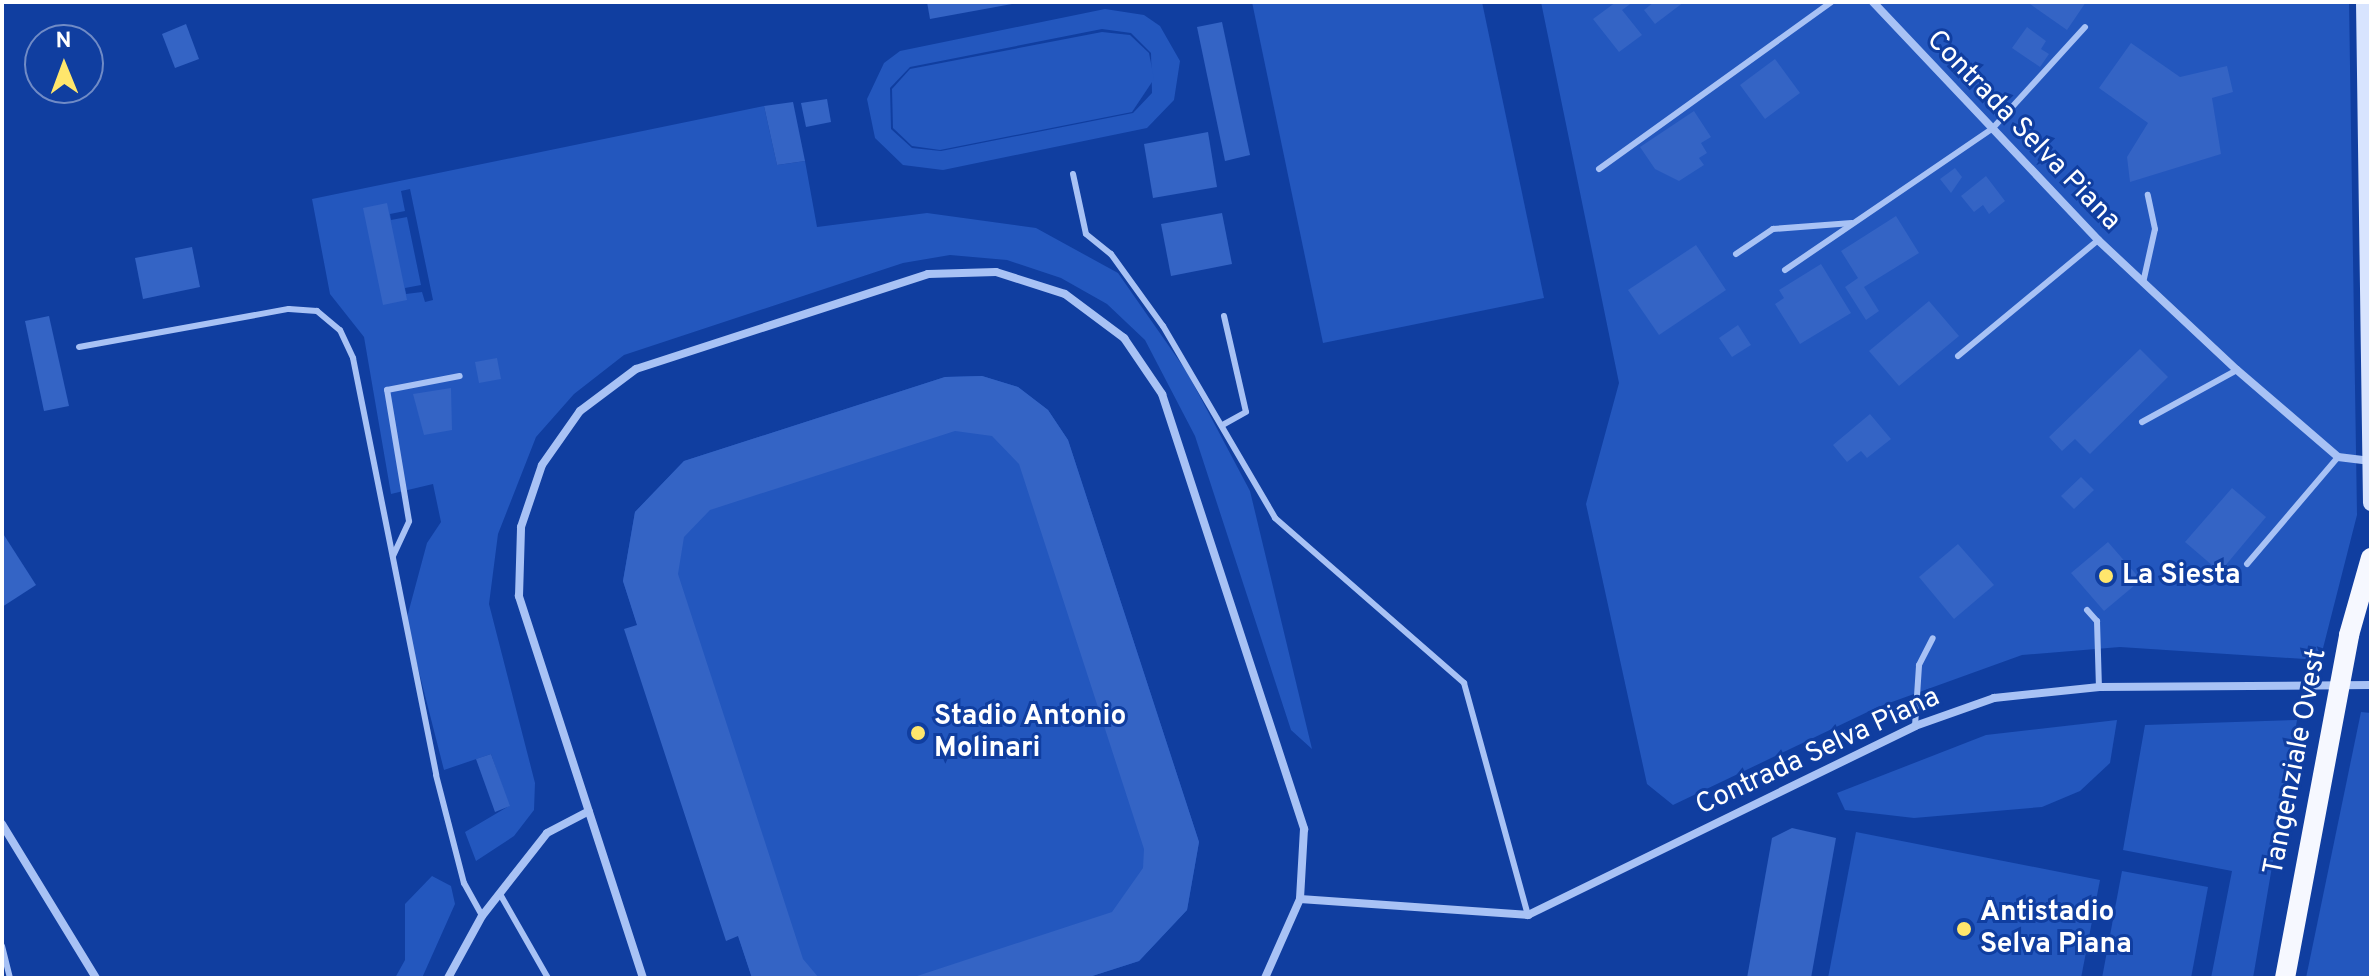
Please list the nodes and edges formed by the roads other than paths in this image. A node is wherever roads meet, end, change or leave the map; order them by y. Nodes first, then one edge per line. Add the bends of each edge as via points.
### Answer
1 (1831, 2) edge
2 (1873, 2) edge
3 (2364, 2) edge
4 (2085, 27) dead end
5 (1992, 129) junction
6 (1599, 169) dead end
7 (1073, 174) dead end
8 (2148, 195) dead end
9 (1856, 223) junction
10 (2098, 240) junction
11 (1736, 254) dead end
12 (1785, 270) dead end
13 (2143, 283) junction
14 (1224, 316) dead end
15 (79, 347) dead end
16 (1958, 356) dead end
17 (2237, 370) junction
18 (460, 376) dead end
19 (2142, 422) dead end
20 (1224, 424) junction
21 (2338, 457) junction
22 (2369, 461) edge
23 (2371, 503) edge
24 (393, 556) junction
25 (2371, 558) edge
26 (2247, 564) dead end
27 (2087, 610) dead end
28 (1933, 638) dead end
29 (2371, 685) edge
30 (2099, 687) junction
31 (1915, 726) junction
32 (589, 811) junction
33 (2, 824) edge
34 (6, 837) edge
35 (500, 894) junction
36 (1300, 899) junction
37 (1528, 915) junction
38 (482, 916) junction
39 (2, 946) edge
40 (10, 978) edge
41 (96, 978) edge
42 (448, 978) edge
43 (548, 978) edge
44 (643, 978) edge
45 (1265, 978) edge
46 (2285, 978) edge

1 - 6 lane
2 - 5 street, Contrada Selva Piana
3 - 22 main road
4 - 5 lane
5 - 9 lane
5 - 10 street, Contrada Selva Piana
7 - 20 lane via 1086,234 1111,254 1155,314
8 - 13 lane via 2155,229
9 - 11 lane via 1773,229
9 - 12 lane
10 - 13 street, Contrada Selva Piana
10 - 16 lane
13 - 17 street, Contrada Selva Piana
14 - 20 lane via 1246,412
15 - 24 lane via 196,323 317,311 340,330 353,358
17 - 19 lane
17 - 21 street, Contrada Selva Piana
18 - 24 lane via 387,390 409,521
20 - 37 lane via 1275,518 1464,683
21 - 22 street
21 - 26 lane
22 - 23 main road
24 - 38 lane via 436,775 464,883
25 - 46 main road, Tangenziale Ovest, bridge via 2349,635
27 - 30 lane via 2097,621
28 - 31 lane via 1919,665
29 - 30 street, Contrada Selva Piana
30 - 31 street, Contrada Selva Piana via 1994,698
31 - 37 street, Contrada Selva Piana
32 - 35 street via 547,833
32 - 36 street via 519,596 521,527 542,465 580,411 636,369 928,274 996,272 1077,303 1124,338 1162,394 1304,829
32 - 44 street
33 - 34 street
34 - 41 street
35 - 38 street
35 - 43 lane
36 - 37 street
36 - 45 street
38 - 42 street
39 - 40 lane

